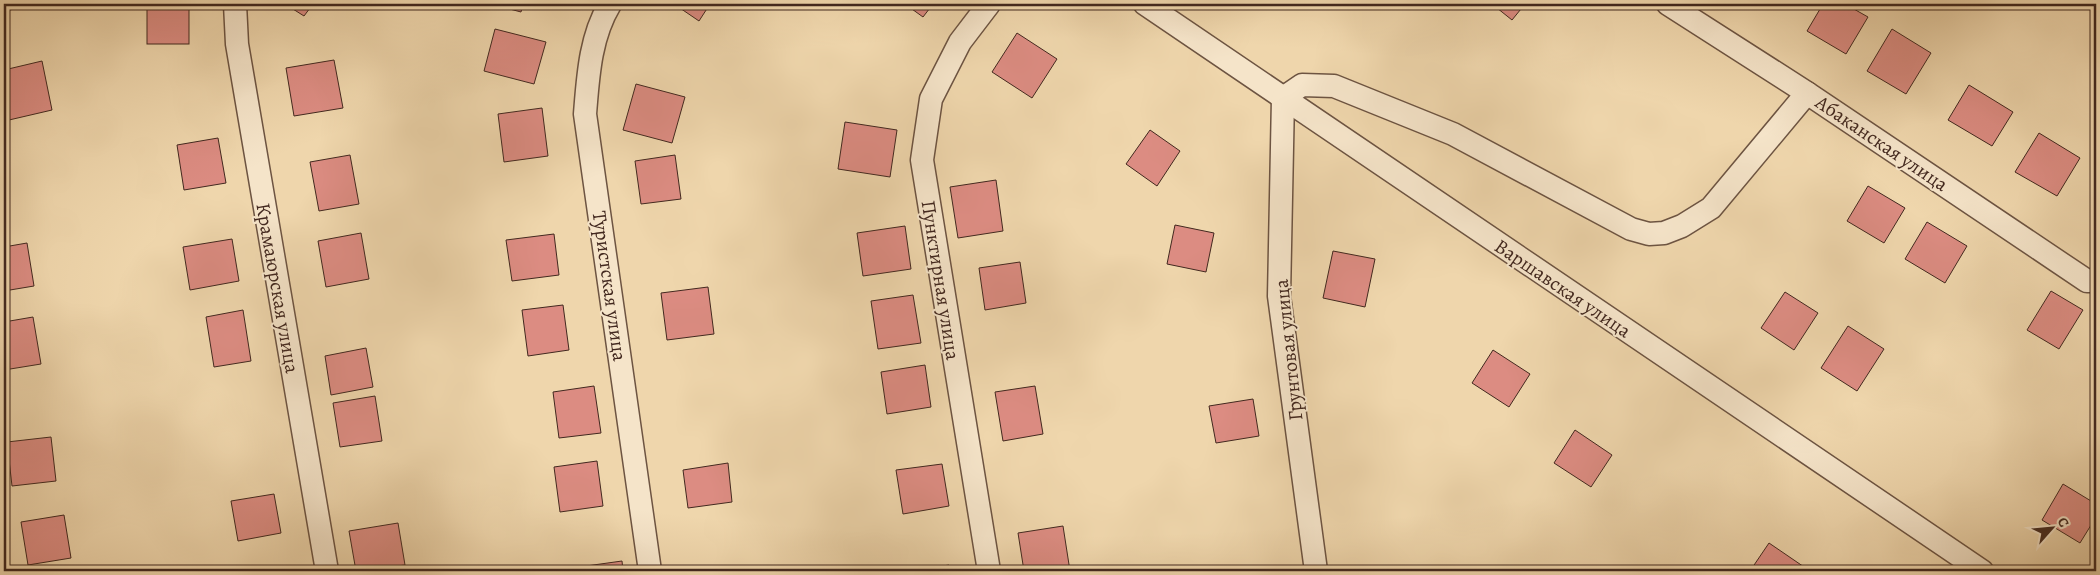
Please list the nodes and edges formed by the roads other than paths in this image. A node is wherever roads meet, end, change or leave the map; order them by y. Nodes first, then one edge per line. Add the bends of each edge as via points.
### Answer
1 (235, 4) edge
2 (610, 4) edge
3 (989, 4) edge
4 (1145, 4) edge
5 (1668, 4) edge
6 (1807, 93) junction
7 (1283, 98) junction
8 (2096, 281) edge
9 (1974, 570) edge
10 (327, 571) edge
11 (650, 571) edge
12 (989, 571) edge
13 (1316, 571) edge

1 - 10 street, Крамаюрская улица via 237,44
2 - 11 street, Туристская улица via 589,62 586,114
3 - 12 street, Пунктирная улица via 960,42 931,99 922,160
4 - 7 street, Варшавская улица
5 - 6 street, Абаканская улица
6 - 7 street via 1711,208 1682,226 1664,233 1648,234 1631,229 1453,134 1334,86 1302,85
6 - 8 street, Абаканская улица via 2088,280
7 - 9 street, Варшавская улица
7 - 13 street, Грунтовая улица via 1279,296

